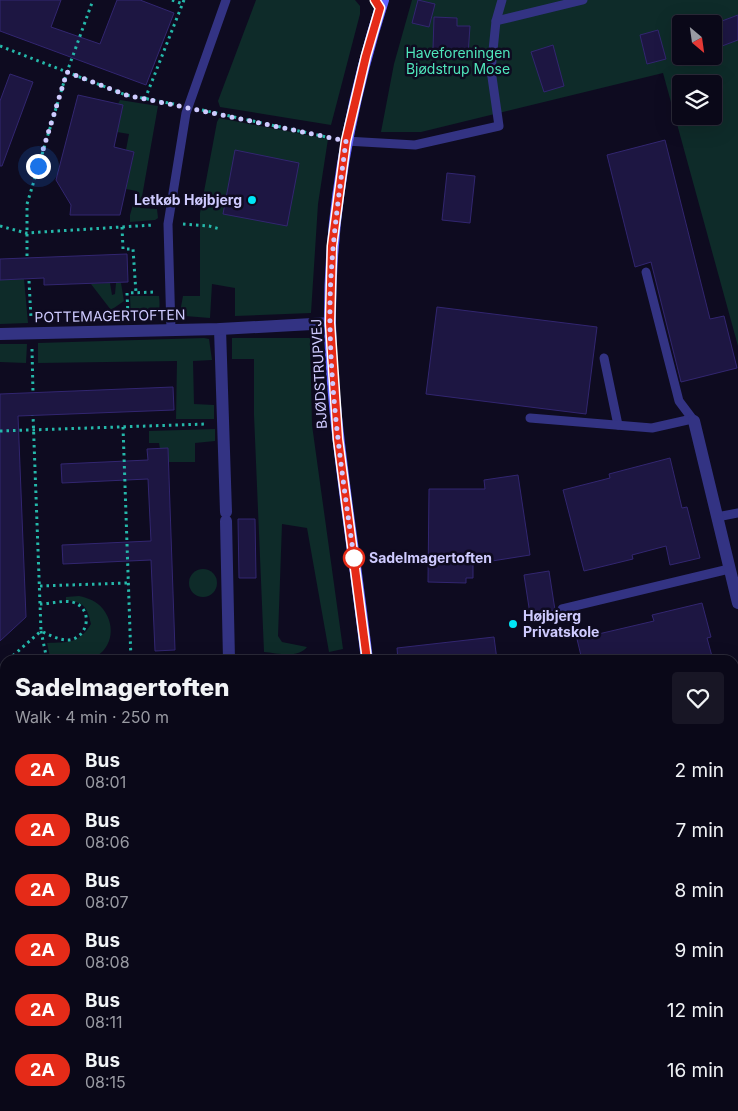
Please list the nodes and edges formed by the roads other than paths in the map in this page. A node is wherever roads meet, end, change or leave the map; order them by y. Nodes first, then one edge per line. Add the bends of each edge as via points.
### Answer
1 (226, 0) edge
2 (502, 0) edge
3 (583, 0) edge
4 (379, 3) edge
5 (496, 21) junction
6 (346, 141) junction
7 (646, 272) dead end
8 (330, 323) junction
9 (220, 329) junction
10 (171, 330) junction
11 (0, 334) edge
12 (604, 358) dead end
13 (530, 418) dead end
14 (693, 420) junction
15 (618, 425) junction
16 (738, 513) edge
17 (717, 517) junction
18 (730, 569) junction
19 (738, 603) edge
20 (562, 609) dead end
21 (228, 655) edge
22 (366, 655) edge

1 - 10 lane via 188,107 168,224
2 - 5 lane
3 - 5 lane
4 - 6 street, BJØDSTRUPVEJ
5 - 6 lane via 491,70 499,126 415,145
6 - 8 street, BJØDSTRUPVEJ via 332,246
7 - 14 lane via 680,400
8 - 9 street, POTTEMAGERTOFTEN
8 - 22 street, BJØDSTRUPVEJ via 338,439
9 - 10 street, POTTEMAGERTOFTEN
9 - 21 street
10 - 11 street, POTTEMAGERTOFTEN
12 - 15 lane
13 - 15 lane
14 - 15 lane via 652,428
14 - 17 street
16 - 17 lane
17 - 18 street
18 - 19 street
18 - 20 lane

